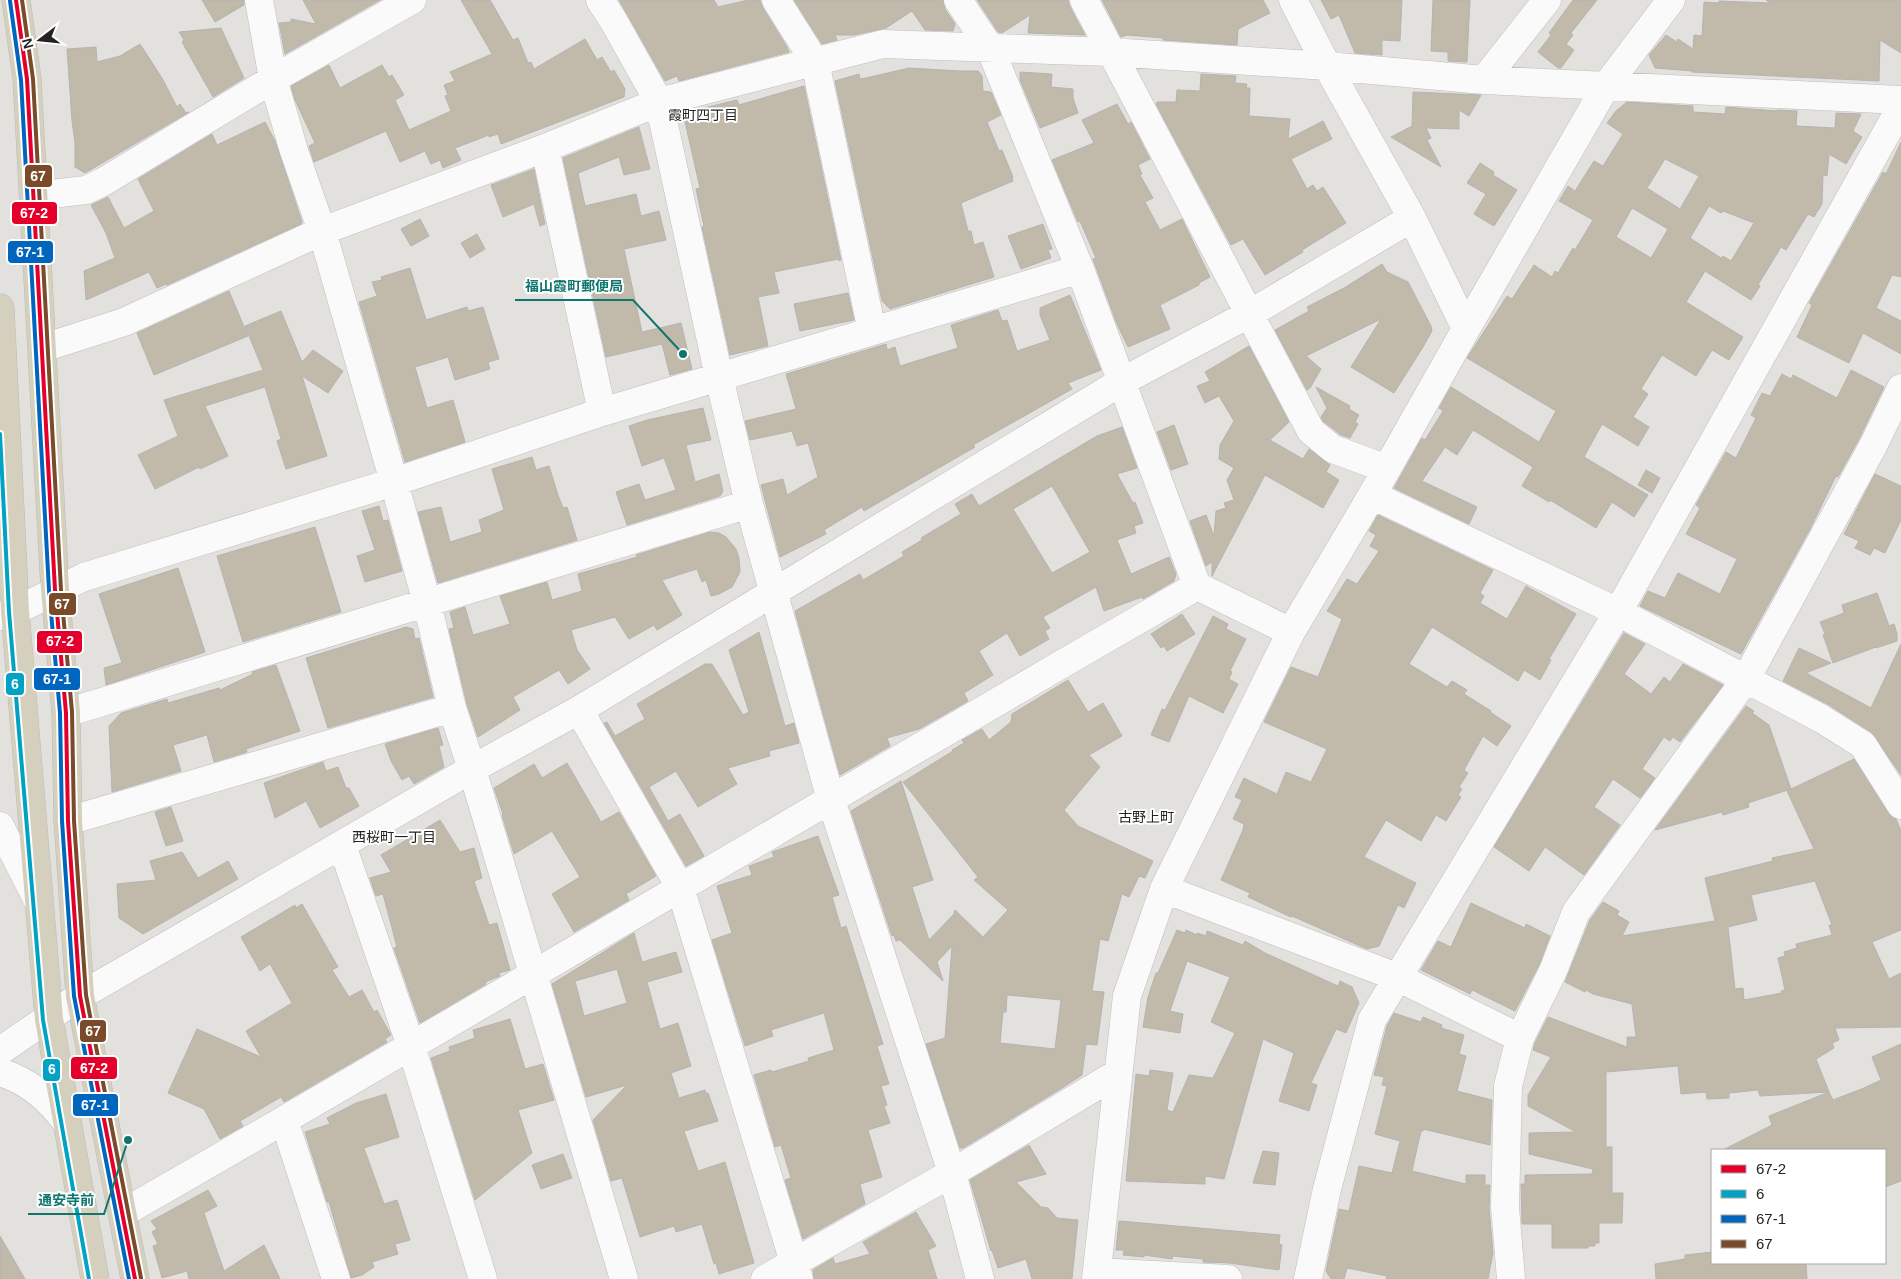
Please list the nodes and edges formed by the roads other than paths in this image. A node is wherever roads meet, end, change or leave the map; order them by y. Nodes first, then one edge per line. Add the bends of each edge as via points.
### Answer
1 (16, 0) edge
2 (259, 0) edge
3 (600, 0) edge
4 (776, 0) edge
5 (958, 0) edge
6 (1084, 0) edge
7 (1293, 0) edge
8 (1547, 0) edge
9 (1671, 0) edge
10 (395, 4) edge
11 (990, 48) junction
12 (1110, 52) junction
13 (815, 62) junction
14 (1327, 66) junction
15 (273, 79) junction
16 (1484, 80) junction
17 (1606, 86) junction
18 (1901, 100) edge
19 (659, 102) junction
20 (1901, 107) edge
21 (545, 148) junction
22 (34, 196) junction
23 (1412, 218) junction
24 (322, 231) junction
25 (1080, 269) junction
26 (0, 308) edge
27 (1249, 314) junction
28 (1466, 329) junction
29 (872, 331) junction
30 (43, 348) junction
31 (719, 377) junction
32 (1121, 382) junction
33 (1901, 388) edge
34 (602, 412) junction
35 (1387, 468) junction
36 (394, 482) junction
37 (1372, 495) junction
38 (750, 504) junction
39 (1198, 586) junction
40 (55, 590) junction
41 (775, 592) junction
42 (427, 603) junction
43 (1618, 612) junction
44 (7, 614) edge
45 (1291, 632) junction
46 (1746, 679) junction
47 (452, 708) junction
48 (579, 710) junction
49 (66, 713) junction
50 (472, 769) junction
51 (831, 800) junction
52 (1901, 805) edge
53 (68, 821) junction
54 (0, 826) edge
55 (342, 845) junction
56 (680, 887) junction
57 (1164, 890) junction
58 (38, 901) junction
59 (533, 974) junction
60 (1397, 977) junction
61 (80, 996) junction
62 (49, 1019) junction
63 (1520, 1038) junction
64 (411, 1046) junction
65 (0, 1051) edge
66 (0, 1072) edge
67 (1118, 1073) junction
68 (284, 1120) junction
69 (67, 1123) junction
70 (952, 1172) junction
71 (123, 1213) junction
72 (796, 1270) edge
73 (1096, 1276) edge
74 (95, 1279) edge
75 (135, 1279) edge
76 (336, 1279) edge
77 (483, 1279) edge
78 (624, 1279) edge
79 (765, 1279) edge
80 (980, 1279) edge
81 (1228, 1279) edge
82 (1308, 1279) edge
83 (1511, 1279) edge

1 - 22 highway via 27,78
2 - 15 street
3 - 19 street
4 - 13 street
5 - 11 street
6 - 12 street
7 - 14 street
8 - 16 street
9 - 17 street
10 - 15 street
11 - 12 street
11 - 13 street via 883,44
11 - 25 street
12 - 14 street
12 - 27 street
13 - 19 street
13 - 29 street
14 - 16 street
14 - 23 street
15 - 22 street via 103,182 86,190
15 - 24 street
16 - 17 street
17 - 18 street
17 - 28 street
19 - 21 street
19 - 31 street
20 - 43 street
21 - 24 street
21 - 34 street
22 - 30 highway
23 - 27 street
23 - 28 street
24 - 30 street via 124,322
24 - 36 street
25 - 29 street
25 - 32 street
26 - 44 highway
27 - 32 street
27 - 35 street via 1311,431 1333,449
28 - 35 street
29 - 31 street
30 - 40 highway
31 - 34 street
31 - 38 street
32 - 39 street
32 - 41 street
33 - 46 street via 1873,446
34 - 36 street
35 - 37 street
36 - 40 street via 84,577
36 - 42 street
37 - 43 street
37 - 45 street
38 - 41 street
38 - 42 street
39 - 45 street
39 - 51 street
40 - 44 street
40 - 49 highway
41 - 48 street
41 - 51 street
42 - 47 street
42 - 49 street
43 - 46 street
43 - 60 street
44 - 58 highway
45 - 57 street
46 - 52 street via 1822,719 1863,745
46 - 63 street via 1576,912 1553,970
47 - 50 street
47 - 53 street
48 - 50 street
48 - 56 street
49 - 53 highway
50 - 55 street
50 - 59 street
51 - 56 street
51 - 70 street
53 - 61 highway
54 - 58 street
55 - 61 street
55 - 64 street
56 - 59 street
56 - 72 street
57 - 60 street
57 - 67 street via 1127,996
58 - 62 highway
59 - 64 street
59 - 78 street
60 - 63 street
60 - 82 street via 1372,1020 1327,1189
61 - 62 street
61 - 71 highway
62 - 65 street
62 - 69 highway
63 - 83 street via 1508,1086 1505,1207
64 - 68 street
64 - 77 street
66 - 69 street via 30,1086 54,1105
67 - 70 street
67 - 73 street
68 - 71 street
68 - 76 street
69 - 74 highway
70 - 72 street
70 - 80 street
71 - 75 highway
72 - 79 street
73 - 81 street

